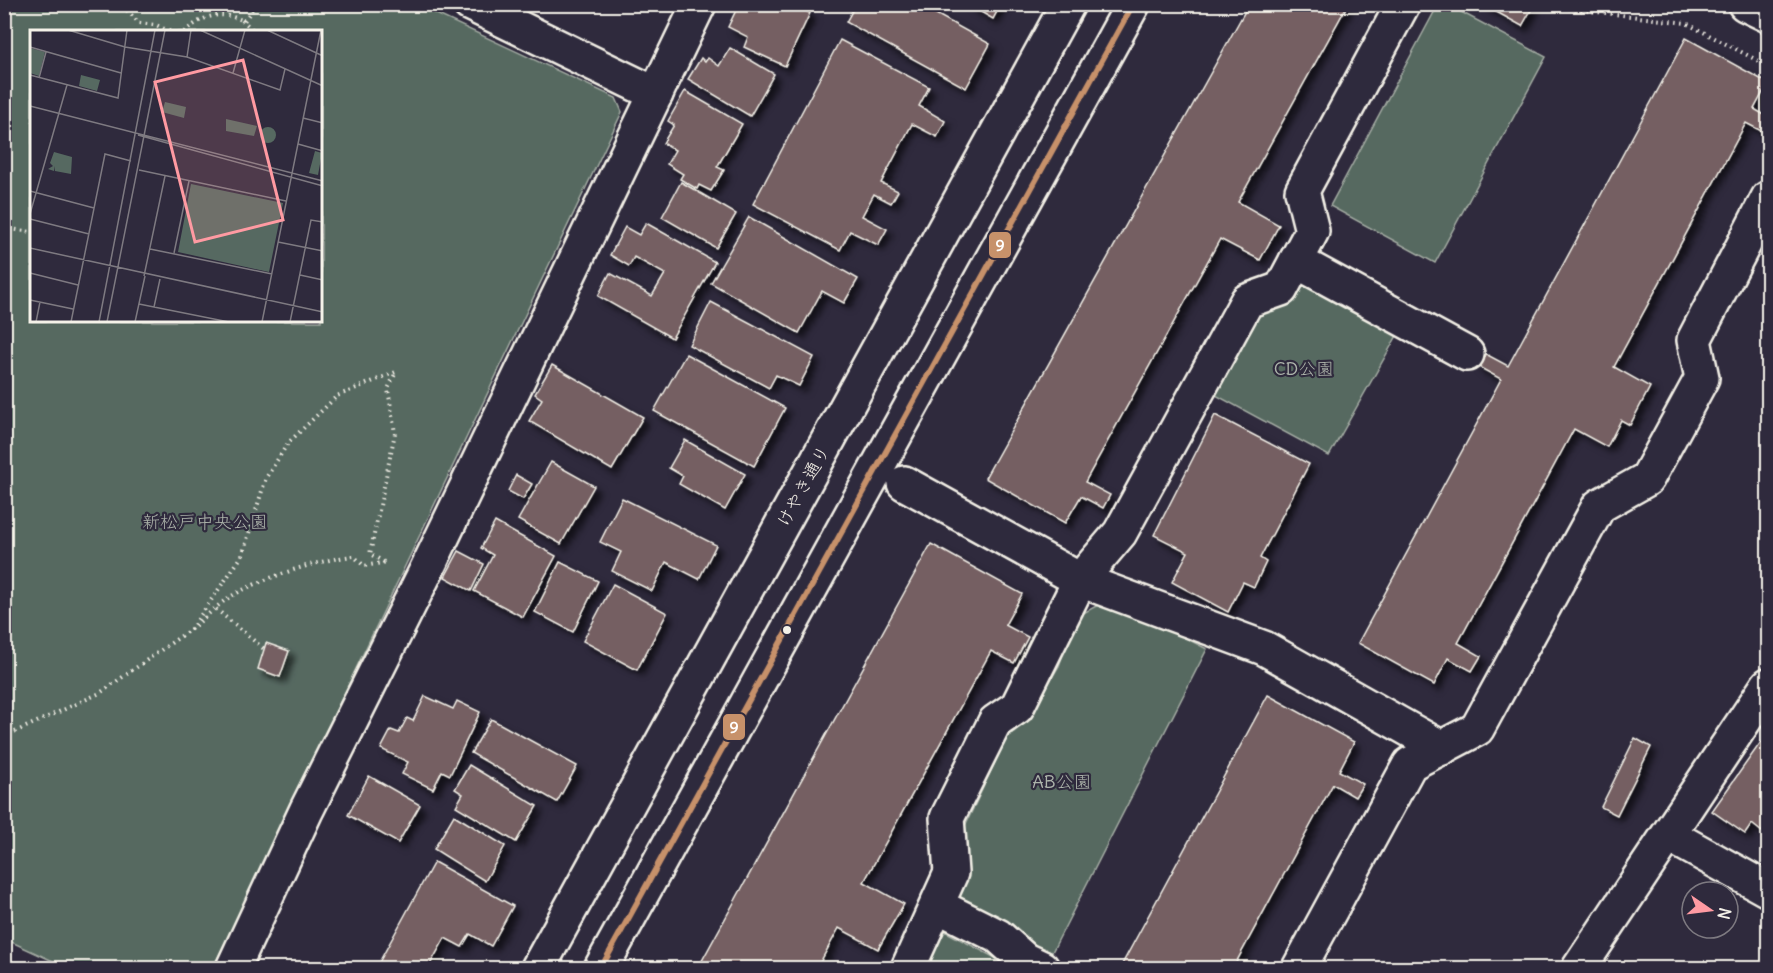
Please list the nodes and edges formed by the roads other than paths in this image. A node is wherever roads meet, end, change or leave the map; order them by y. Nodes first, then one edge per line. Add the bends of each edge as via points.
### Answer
1 (470, 4) edge
2 (699, 4) edge
3 (1068, 4) edge
4 (1133, 4) edge
5 (1403, 4) edge
6 (1745, 4) edge
7 (1768, 15) edge
8 (656, 94) junction
9 (1768, 198) edge
10 (1296, 261) junction
11 (1467, 354) dead end
12 (904, 483) dead end
13 (1080, 579) junction
14 (1768, 685) edge
15 (1442, 748) junction
16 (1669, 835) junction
17 (1768, 890) edge
18 (938, 906) junction
19 (233, 969) edge
20 (538, 969) edge
21 (601, 969) edge
22 (908, 969) edge
23 (1042, 969) edge
24 (1299, 969) edge
25 (1579, 969) edge

1 - 8 street
2 - 8 street
3 - 20 street, けやき通り
4 - 21 street
5 - 10 street via 1302,191 1312,231
6 - 7 street
8 - 19 street via 306,811
9 - 15 street via 1694,340 1702,378 1647,479 1599,506 1477,729
10 - 11 street
10 - 13 street via 1281,289 1247,301 1120,533
12 - 13 street
13 - 15 street via 1264,648
13 - 18 street via 1017,707 995,722 947,818 951,873
14 - 16 street
15 - 24 street via 1410,764
16 - 17 street
16 - 25 street
18 - 22 street
18 - 23 street via 998,936

